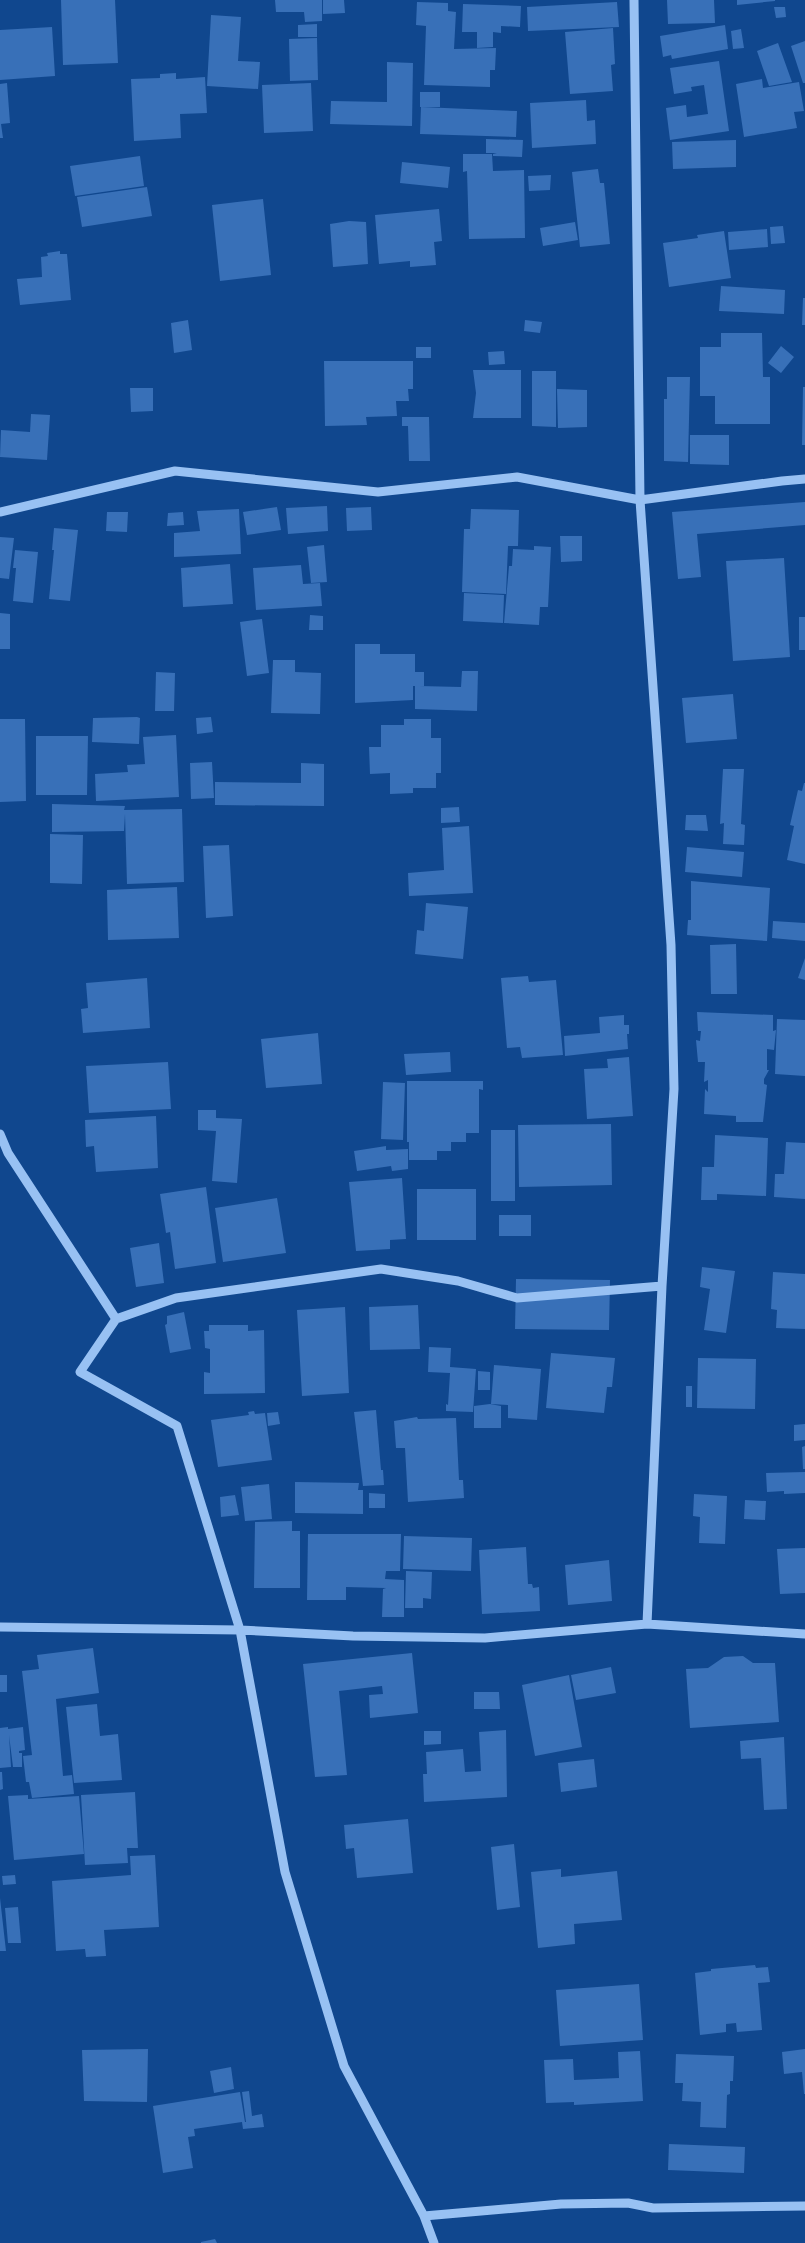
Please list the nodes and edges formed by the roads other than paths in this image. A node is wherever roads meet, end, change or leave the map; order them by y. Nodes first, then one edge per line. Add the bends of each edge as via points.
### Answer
1 (634, 0) edge
2 (805, 480) edge
3 (640, 500) junction
4 (0, 512) edge
5 (0, 1134) edge
6 (662, 1286) junction
7 (116, 1318) junction
8 (647, 1624) junction
9 (0, 1627) edge
10 (240, 1630) junction
11 (805, 1634) edge
12 (805, 2206) edge
13 (424, 2216) junction
14 (434, 2243) edge

1 - 3 street
2 - 3 street via 782,480
3 - 4 street via 517,476 378,492 176,471
3 - 6 street via 670,945 674,1090
5 - 7 street via 8,1153
6 - 7 street via 518,1298 458,1282 381,1269 176,1298
6 - 8 street
7 - 10 street via 80,1372 177,1426
8 - 10 street via 485,1638
8 - 11 street
9 - 10 street
10 - 13 street via 285,1872 344,2066
12 - 13 street via 653,2208 628,2203 569,2204
13 - 14 street

